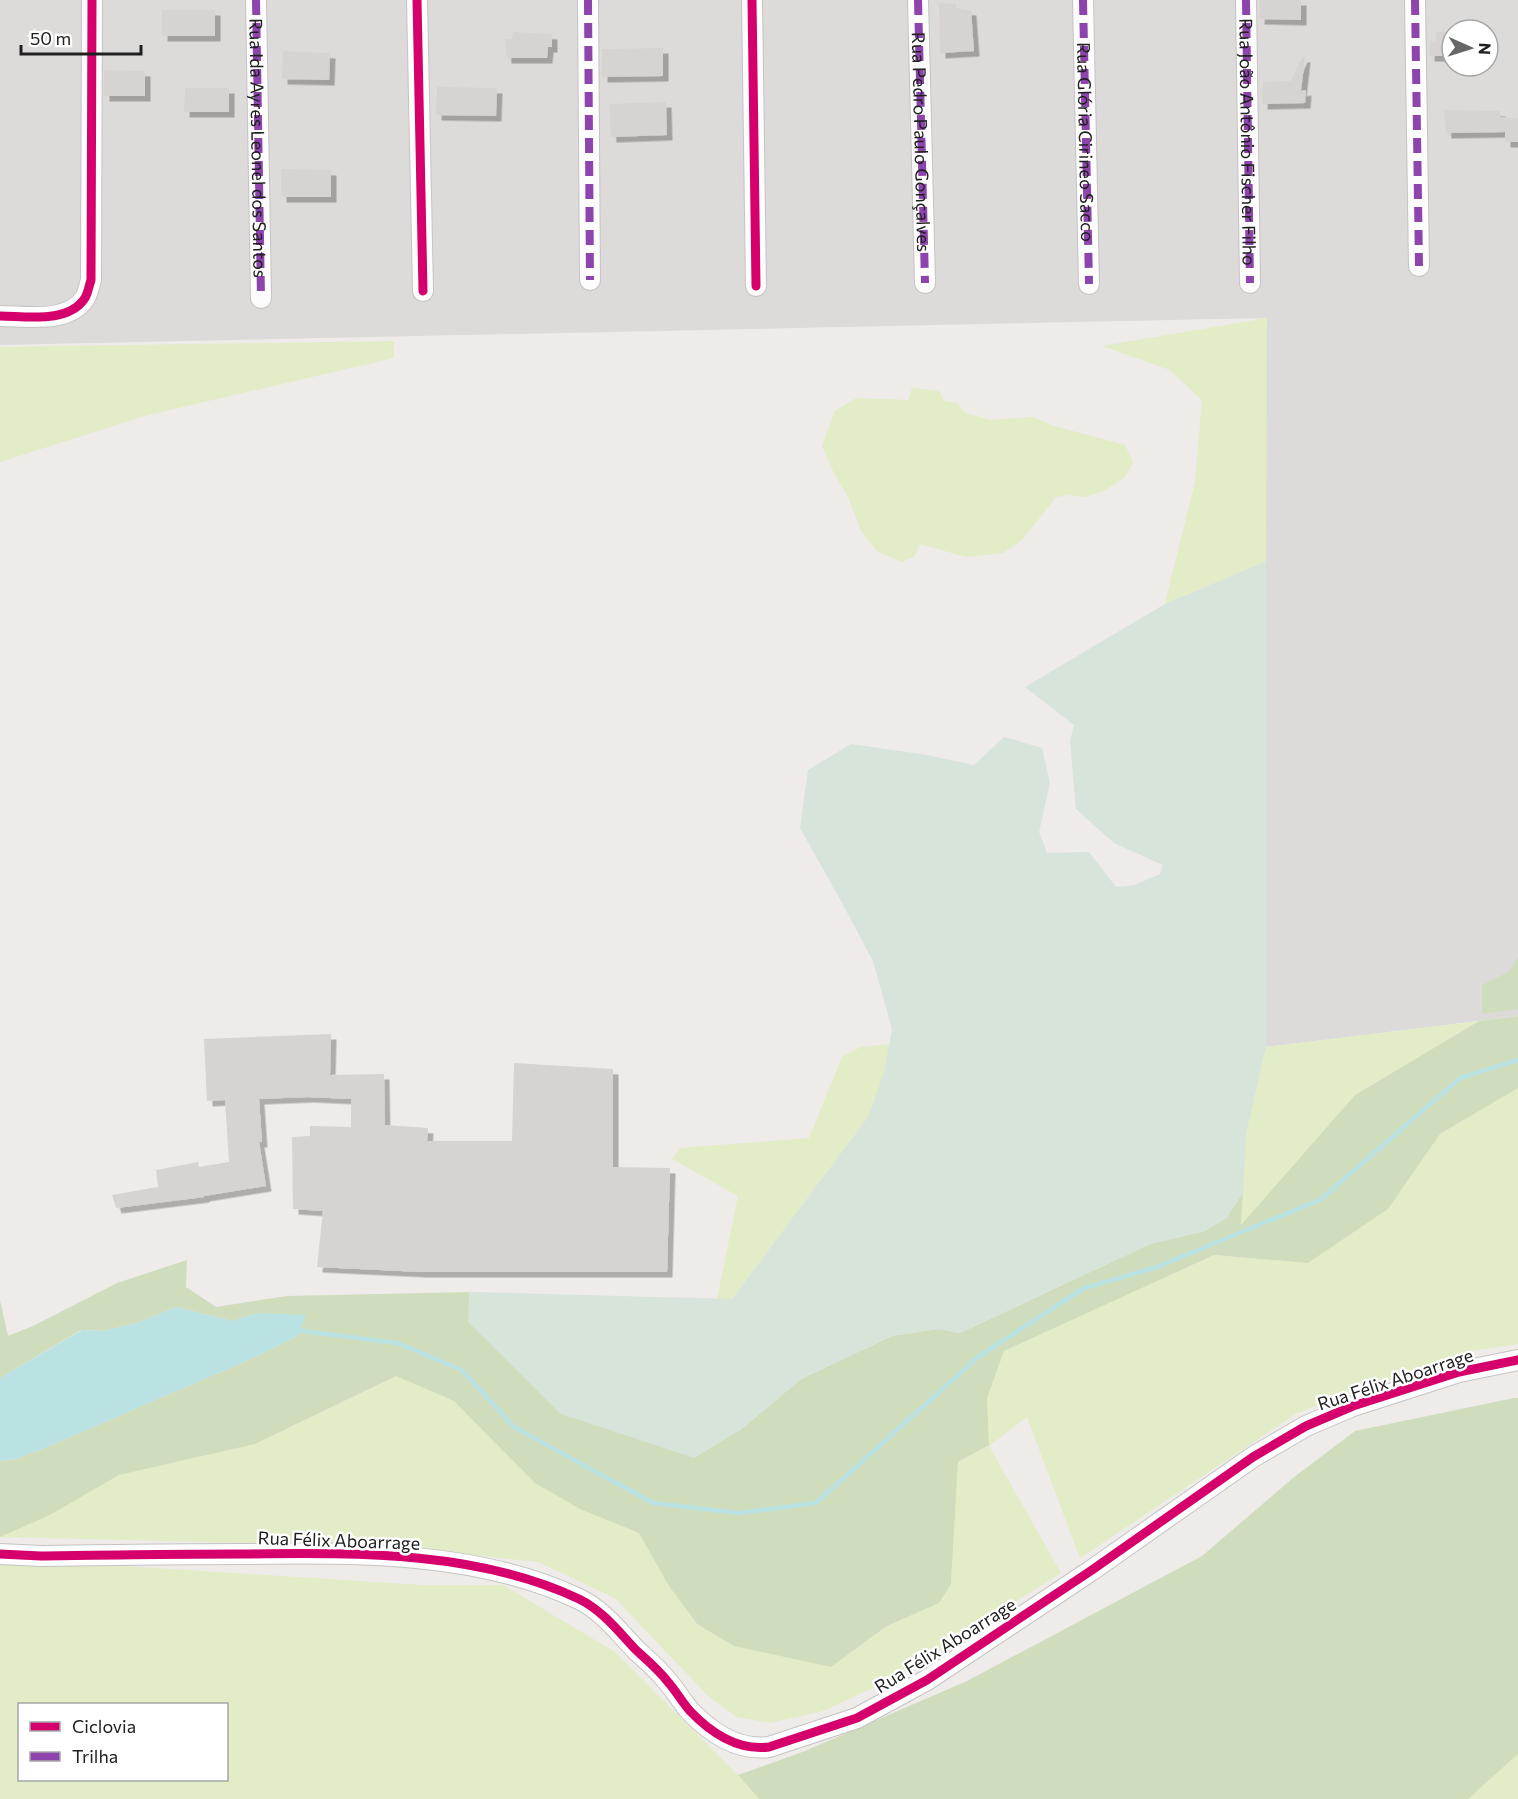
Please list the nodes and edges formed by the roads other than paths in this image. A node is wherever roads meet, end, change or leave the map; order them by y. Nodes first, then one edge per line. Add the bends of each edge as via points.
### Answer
1 (92, 0) edge
2 (256, 0) edge
3 (417, 0) edge
4 (588, 0) edge
5 (752, 0) edge
6 (918, 0) edge
7 (1083, 0) edge
8 (1246, 0) edge
9 (1415, 0) edge
10 (1419, 266) dead end
11 (590, 280) dead end
12 (925, 283) dead end
13 (1089, 284) dead end
14 (1250, 284) dead end
15 (756, 286) dead end
16 (423, 291) dead end
17 (261, 298) dead end
18 (0, 316) edge
19 (1518, 1360) edge
20 (0, 1554) edge

1 - 18 street via 91,280 85,298 74,309 56,316
2 - 17 street, Rua Ida Ayres Leonel dos Santos
3 - 16 street
4 - 11 street
5 - 15 street
6 - 12 street, Rua Pedro Paulo Gonçalves
7 - 13 street, Rua Glória Cirineo Sacco
8 - 14 street, Rua João Antônio Fischer Filho
9 - 10 street
19 - 20 street, Rua Félix Aboarrage via 1459,1372 1353,1406 1306,1426 1253,1457 927,1680 857,1718 769,1747 747,1748 714,1733 689,1710 668,1680 596,1610 581,1600 508,1573 386,1555

